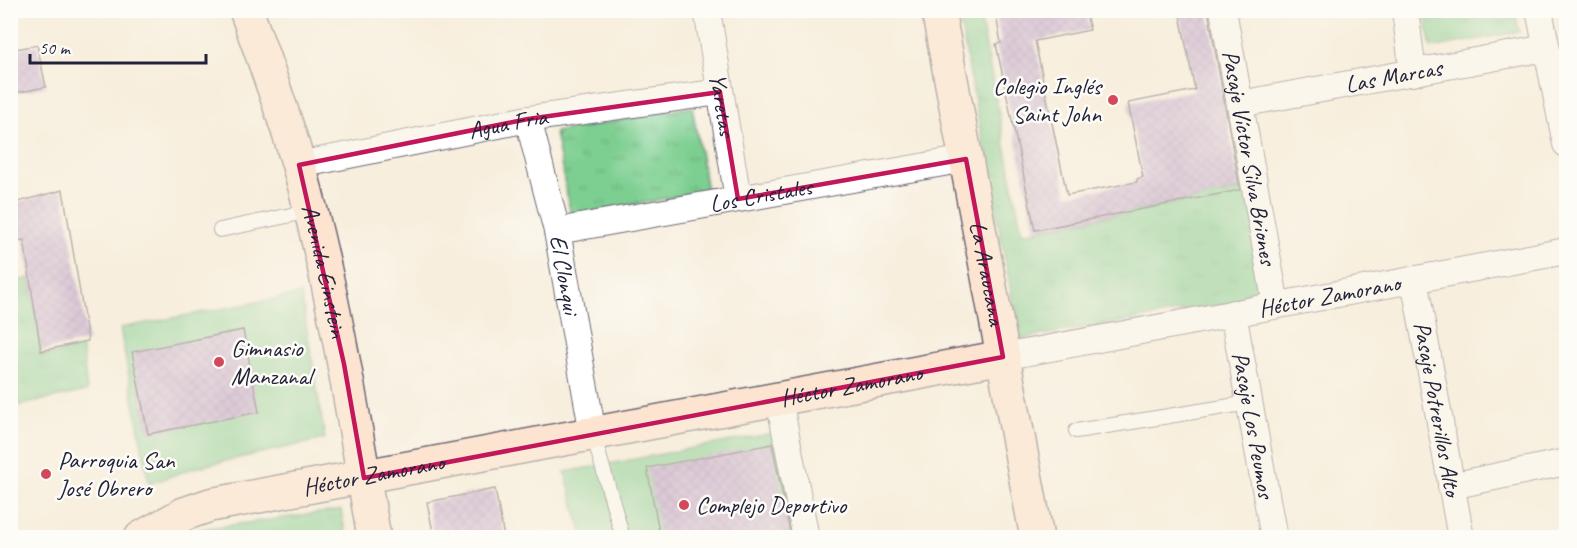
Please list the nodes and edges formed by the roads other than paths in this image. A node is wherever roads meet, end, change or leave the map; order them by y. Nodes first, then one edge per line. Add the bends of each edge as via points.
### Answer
1 (246, 10) edge
2 (707, 10) edge
3 (939, 10) edge
4 (1224, 10) edge
5 (1406, 10) edge
6 (1539, 10) edge
7 (1546, 48) junction
8 (1413, 73) junction
9 (720, 92) junction
10 (1240, 104) junction
11 (528, 119) junction
12 (1566, 144) edge
13 (966, 159) junction
14 (298, 165) junction
15 (738, 199) junction
16 (310, 211) junction
17 (220, 230) dead end
18 (557, 231) junction
19 (1566, 251) edge
20 (1414, 279) junction
21 (1276, 305) junction
22 (1233, 313) junction
23 (1003, 357) junction
24 (779, 399) junction
25 (1249, 402) junction
26 (1076, 431) dead end
27 (593, 434) junction
28 (1566, 462) edge
29 (364, 478) junction
30 (1451, 486) junction
31 (141, 537) edge
32 (374, 537) edge
33 (623, 537) edge
34 (806, 537) edge
35 (1037, 537) edge
36 (1274, 537) edge
37 (1461, 537) edge

1 - 14 street, Avenida Einstein
2 - 9 street, Yaretas
3 - 13 street, La Araucana
4 - 10 street, Pasaje Víctor Silva Briones
5 - 8 street
6 - 7 street
7 - 8 street, Las Marcas
7 - 12 street
8 - 10 street, Las Marcas
9 - 11 street, Agua Fria
9 - 15 street, Yaretas
10 - 21 street, Pasaje Víctor Silva Briones
11 - 14 street, Agua Fria
11 - 18 street, El Clonqui
13 - 15 street, Los Cristales
13 - 23 street, La Araucana
14 - 16 street, Avenida Einstein
15 - 18 street, Los Cristales
16 - 17 lane
16 - 29 street, Avenida Einstein
18 - 27 street, El Clonqui
19 - 20 street, Héctor Zamorano
20 - 21 street, Héctor Zamorano
20 - 30 street, Pasaje Potrerillos Alto
21 - 22 street, Héctor Zamorano
22 - 23 street, Héctor Zamorano
22 - 25 street, Pasaje Los Peumos
23 - 24 street, Héctor Zamorano
23 - 35 street, La Araucana
24 - 27 street, Héctor Zamorano
24 - 34 street
25 - 26 lane
25 - 36 street, Pasaje Los Peumos
27 - 29 street, Héctor Zamorano
27 - 33 lane
28 - 30 street
29 - 31 street, Héctor Zamorano via 210,505
29 - 32 street, Avenida Einstein
30 - 37 street, Pasaje Potrerillos Alto

